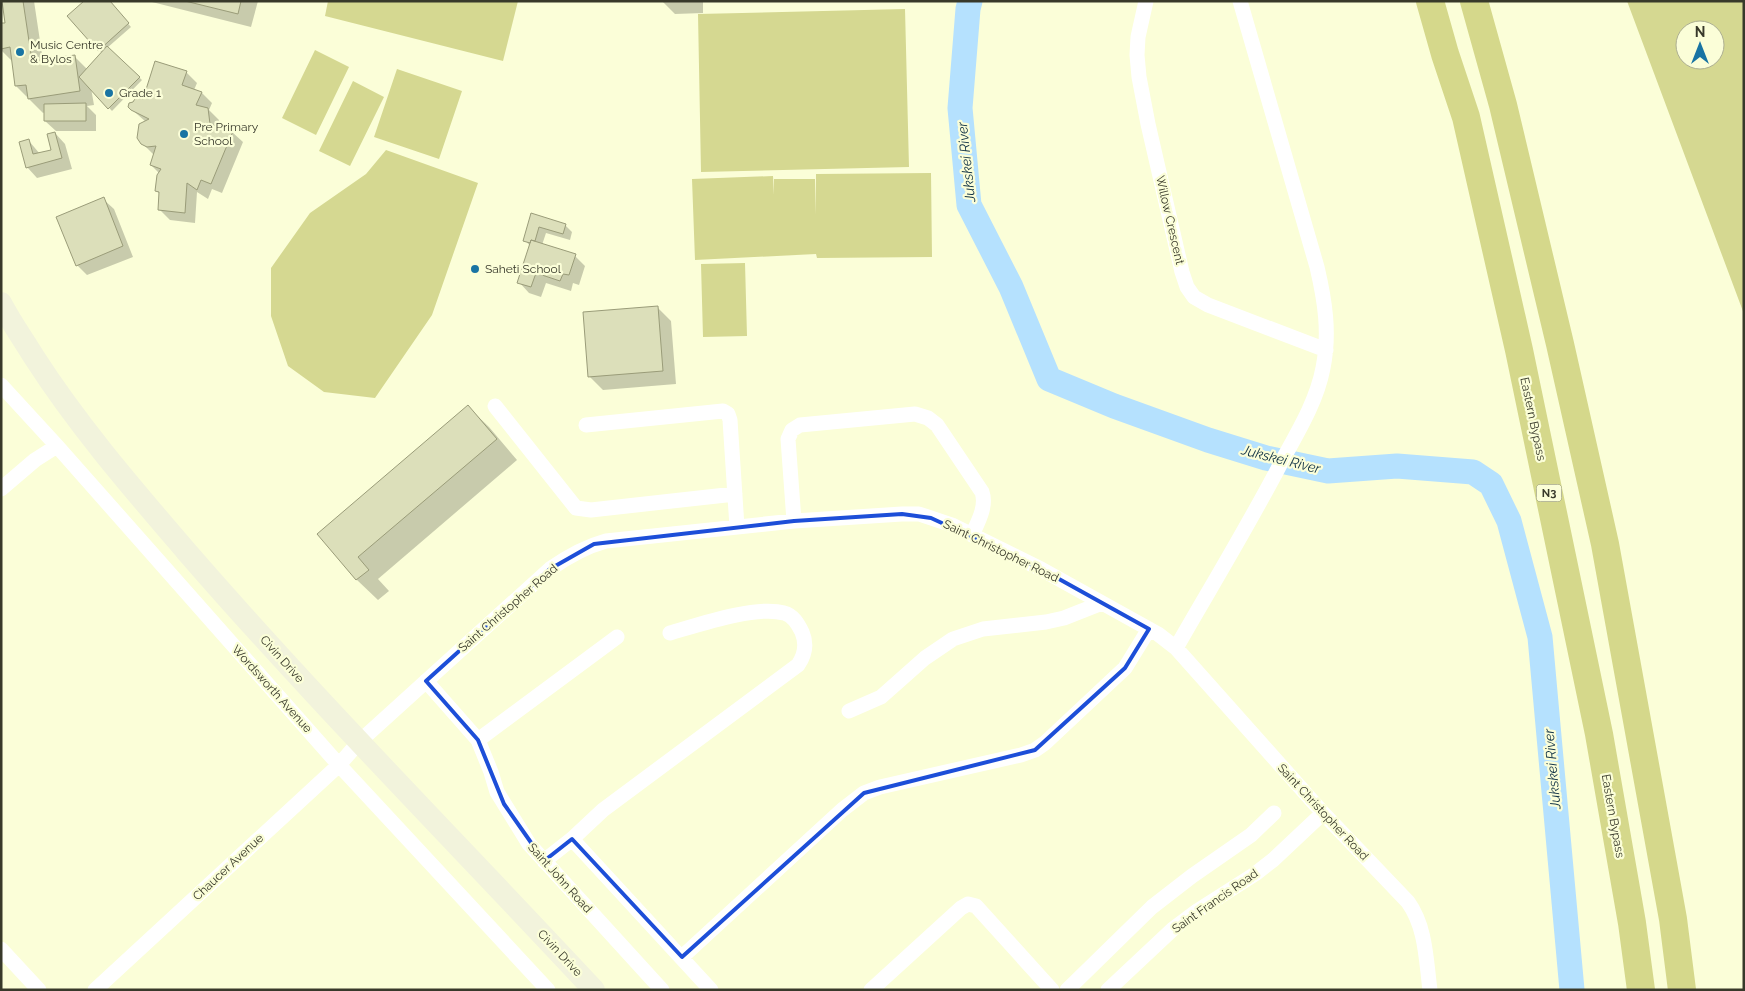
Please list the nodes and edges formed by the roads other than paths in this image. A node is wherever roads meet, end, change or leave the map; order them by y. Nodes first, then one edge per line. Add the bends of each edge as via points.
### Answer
1 (1146, 1) edge
2 (1240, 1) edge
3 (1430, 1) edge
4 (1474, 1) edge
5 (1, 303) edge
6 (1326, 350) junction
7 (1, 385) edge
8 (495, 406) dead end
9 (586, 424) dead end
10 (58, 446) junction
11 (1, 489) edge
12 (735, 494) junction
13 (794, 520) junction
14 (737, 527) junction
15 (972, 535) junction
16 (1102, 603) junction
17 (1149, 629) junction
18 (670, 633) dead end
19 (617, 637) dead end
20 (1176, 648) junction
21 (426, 681) junction
22 (849, 711) dead end
23 (478, 740) junction
24 (359, 742) junction
25 (339, 765) junction
26 (1274, 813) dead end
27 (1323, 813) junction
28 (572, 839) junction
29 (544, 861) junction
30 (1, 948) edge
31 (682, 957) junction
32 (39, 990) edge
33 (96, 990) edge
34 (548, 990) edge
35 (594, 990) edge
36 (662, 990) edge
37 (711, 990) edge
38 (871, 990) edge
39 (1052, 990) edge
40 (1067, 990) edge
41 (1108, 990) edge
42 (1430, 990) edge
43 (1641, 990) edge
44 (1682, 990) edge

1 - 6 street, Willow Crescent via 1138,38 1139,77 1170,224 1187,287 1194,297 1208,305
2 - 6 street via 1317,266 1328,320
3 - 43 highway, Eastern Bypass / N3 via 1466,117 1519,350 1599,734
4 - 44 highway via 1503,106 1606,544 1673,919
5 - 24 main road, Civin Drive via 54,389 133,489 220,591
6 - 20 street via 1317,392 1299,429
7 - 10 street, Wordsworth Avenue
8 - 12 street via 576,508 592,510
9 - 12 street via 723,410 730,420
10 - 11 street via 35,460
10 - 25 street, Wordsworth Avenue
12 - 14 street
13 - 14 street, Saint Christopher Road
13 - 15 street, Saint Christopher Road via 919,514
13 - 15 street via 788,439 792,430 800,425 914,414 938,425 982,492 983,505
14 - 21 street, Saint Christopher Road via 606,541 572,554
15 - 16 street, Saint Christopher Road
16 - 17 street, Saint Christopher Road
16 - 22 street via 1064,618 983,629 953,639 925,658 881,697
17 - 20 street, Saint Christopher Road
17 - 31 street via 1125,668 1035,750 880,787 864,794 835,816
18 - 28 street via 738,615 784,613 798,624 805,651 798,665 603,810
19 - 23 street
20 - 27 street, Saint Christopher Road
21 - 23 street, Saint John Road
21 - 24 street, Saint Christopher Road
23 - 29 street, Saint John Road via 497,792 529,844
24 - 25 street, Chaucer Avenue
24 - 35 main road, Civin Drive
25 - 33 street, Chaucer Avenue
25 - 34 street, Wordsworth Avenue
26 - 40 street via 1252,835 1152,907
27 - 41 street, Saint Francis Road via 1273,860 1174,929
27 - 42 street, Saint Christopher Road via 1416,913
28 - 29 street
28 - 31 street
29 - 36 street, Saint John Road
30 - 32 street
31 - 37 street
38 - 39 street via 970,904 976,906

